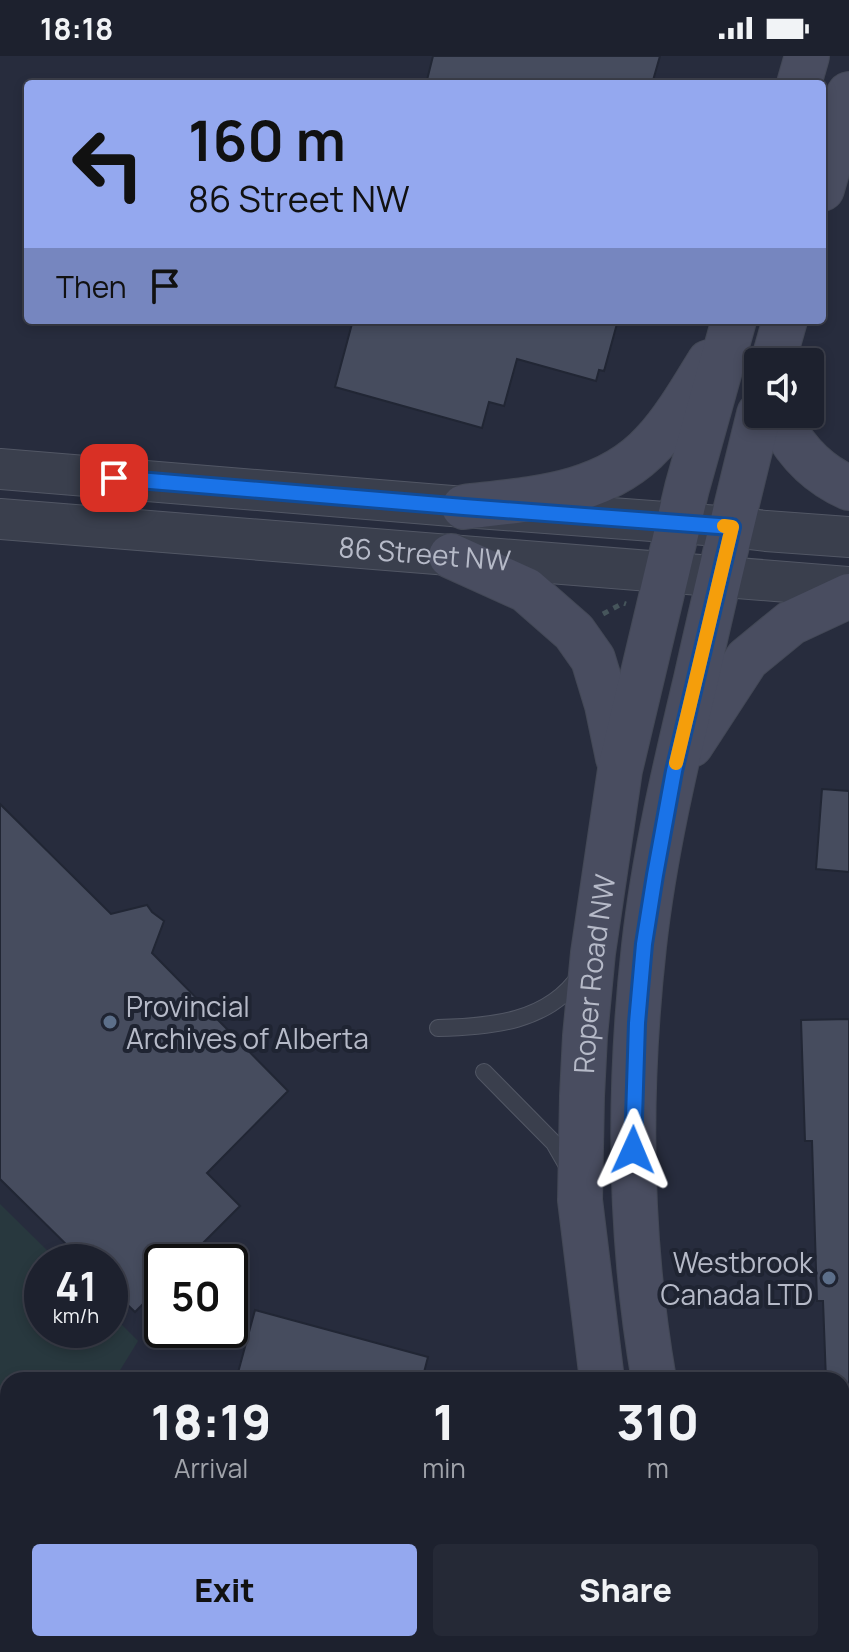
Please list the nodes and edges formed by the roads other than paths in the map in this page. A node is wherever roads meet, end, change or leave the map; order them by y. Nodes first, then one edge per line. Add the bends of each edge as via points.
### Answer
1 (807, 56) edge
2 (800, 80) edge
3 (849, 94) edge
4 (826, 175) edge
5 (732, 324) edge
6 (733, 324) edge
7 (784, 324) edge
8 (777, 348) edge
9 (756, 428) edge
10 (784, 428) edge
11 (0, 469) edge
12 (849, 488) edge
13 (464, 507) junction
14 (0, 519) edge
15 (680, 524) junction
16 (732, 527) junction
17 (849, 537) edge
18 (451, 556) junction
19 (667, 573) junction
20 (719, 576) junction
21 (849, 587) edge
22 (849, 596) edge
23 (620, 770) junction
24 (674, 771) junction
25 (593, 953) junction
26 (438, 1028) dead end
27 (484, 1072) dead end
28 (580, 1200) junction
29 (601, 1372) edge
30 (653, 1372) edge

1 - 2 main road
3 - 4 main road
5 - 13 main road via 653,443 612,476 542,498
6 - 15 main road, Roper Road NW
7 - 8 main road
9 - 16 main road, Roper Road NW
10 - 12 main road via 816,468
11 - 13 street, 86 Street NW
13 - 15 street, 86 Street NW
14 - 18 street, 86 Street NW
15 - 16 street, 86 Street NW
15 - 19 main road, Roper Road NW
16 - 17 street, 86 Street NW
16 - 20 main road, Roper Road NW
18 - 19 street, 86 Street NW
18 - 23 main road via 526,590 574,632 593,659
19 - 20 street, 86 Street NW
19 - 23 main road, Roper Road NW
20 - 21 street, 86 Street NW
20 - 24 main road, Roper Road NW
22 - 24 main road via 791,623 747,659
23 - 25 main road, Roper Road NW
24 - 30 main road, Roper Road NW via 644,944 634,1081 639,1264
25 - 26 lane via 567,992 535,1012 491,1025
25 - 28 main road, Roper Road NW
27 - 28 lane via 554,1143
28 - 29 main road, Roper Road NW

